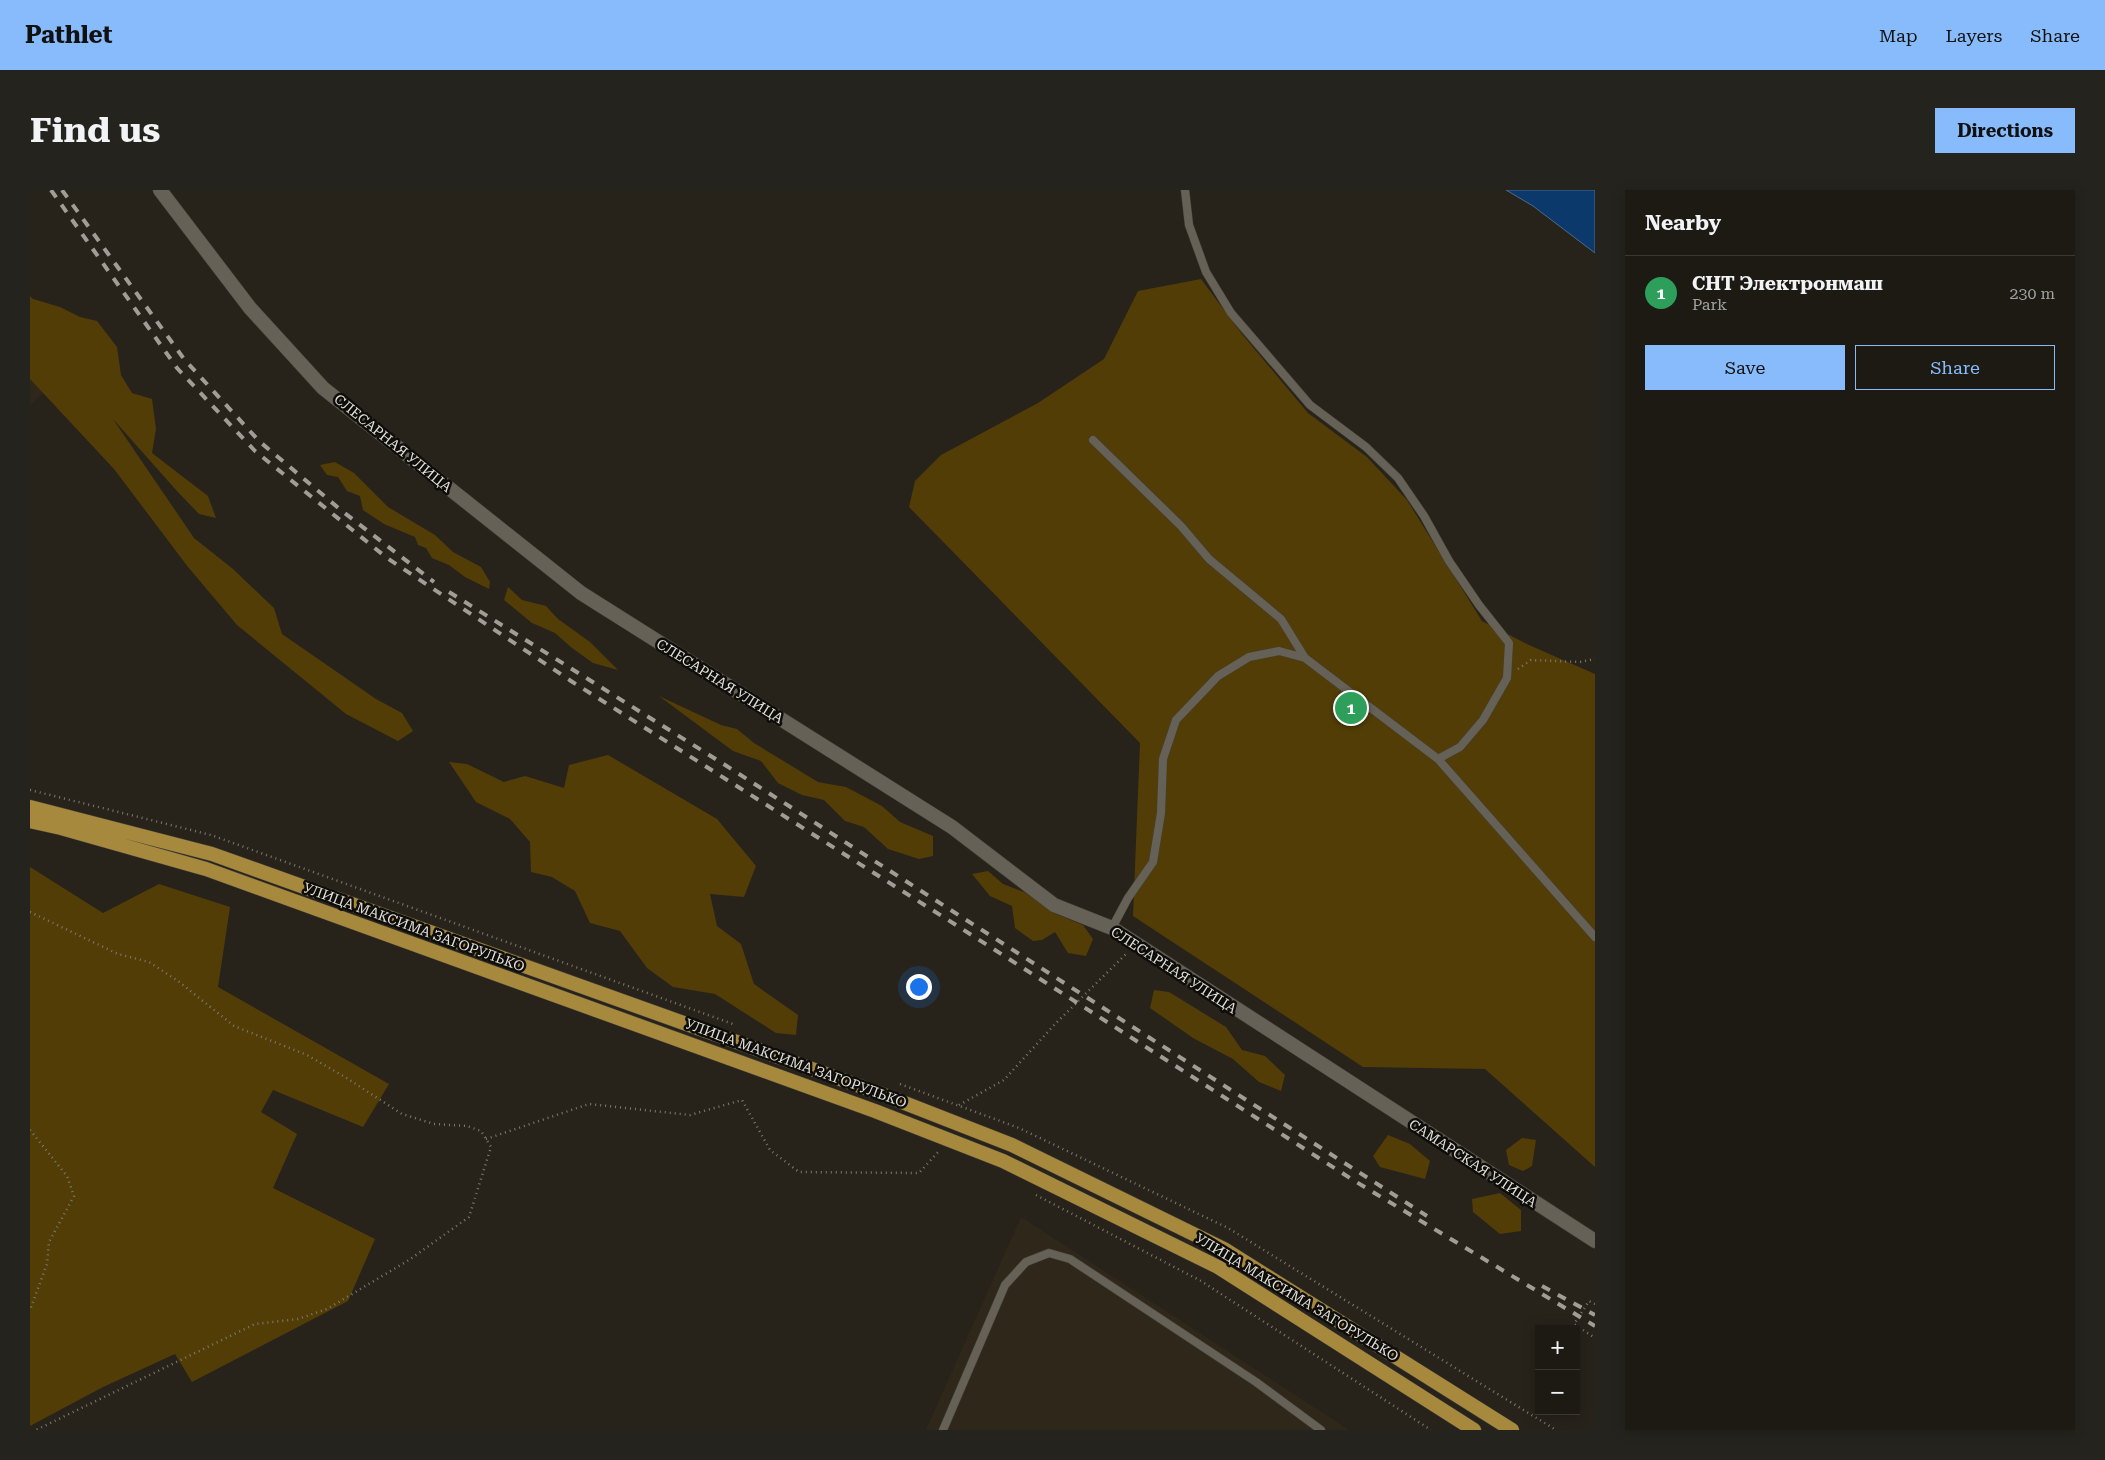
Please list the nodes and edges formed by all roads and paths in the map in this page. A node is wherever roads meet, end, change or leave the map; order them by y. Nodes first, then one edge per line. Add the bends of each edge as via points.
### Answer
1 (160, 190) edge
2 (1185, 190) edge
3 (1093, 440) dead end
4 (1305, 658) junction
5 (1595, 659) edge
6 (1507, 678) junction
7 (1438, 759) junction
8 (30, 807) edge
9 (30, 822) edge
10 (30, 912) edge
11 (1112, 928) junction
12 (1595, 937) edge
13 (1136, 944) junction
14 (1351, 1084) joint
15 (958, 1105) dead end
16 (30, 1130) edge
17 (486, 1138) junction
18 (930, 1148) dead end
19 (939, 1151) junction
20 (947, 1155) dead end
21 (1034, 1194) dead end
22 (1595, 1241) edge
23 (1595, 1304) edge
24 (30, 1310) edge
25 (1595, 1338) edge
26 (36, 1430) edge
27 (943, 1430) edge
28 (1321, 1430) edge
29 (1431, 1430) edge
30 (1474, 1430) edge
31 (1512, 1430) edge

1 - 11 street, СЛЕСАРНАЯ УЛИЦА via 250,308 323,388 581,593 952,827 1054,904
2 - 6 lane via 1189,225 1206,272 1231,313 1310,405 1366,447 1398,478 1449,561 1508,643
3 - 4 lane via 1181,526 1209,559 1281,620
4 - 7 lane
4 - 11 lane via 1278,651 1249,658 1218,676 1176,720 1163,759 1161,813 1153,862
5 - 6 path via 1580,662 1531,660
6 - 7 lane via 1483,720 1460,747
7 - 12 lane
8 - 31 main road, УЛИЦА МАКСИМА ЗАГОРУЛЬКО via 212,854 879,1093 1012,1145 1224,1249
9 - 30 main road, УЛИЦА МАКСИМА ЗАГОРУЛЬКО via 206,869 1003,1161 1218,1267
10 - 17 path via 118,954 149,962 234,1026 307,1055 346,1076 402,1114 434,1124 467,1126 481,1131
11 - 13 street, СЛЕСАРНАЯ УЛИЦА
13 - 14 street, СЛЕСАРНАЯ УЛИЦА
13 - 15 path via 1004,1080
14 - 22 street, САМАРСКАЯ УЛИЦА
16 - 24 path via 67,1176 74,1196 49,1242 47,1264
17 - 19 path via 589,1104 690,1115 742,1100 770,1150 798,1172 919,1173
17 - 26 path via 491,1147 469,1217 409,1260 327,1309 298,1319 255,1324
18 - 19 path
19 - 20 path
21 - 29 path via 1201,1281
23 - 25 path via 1589,1301 1574,1324
27 - 28 lane via 1006,1285 1026,1262 1049,1253 1070,1260 1256,1382

